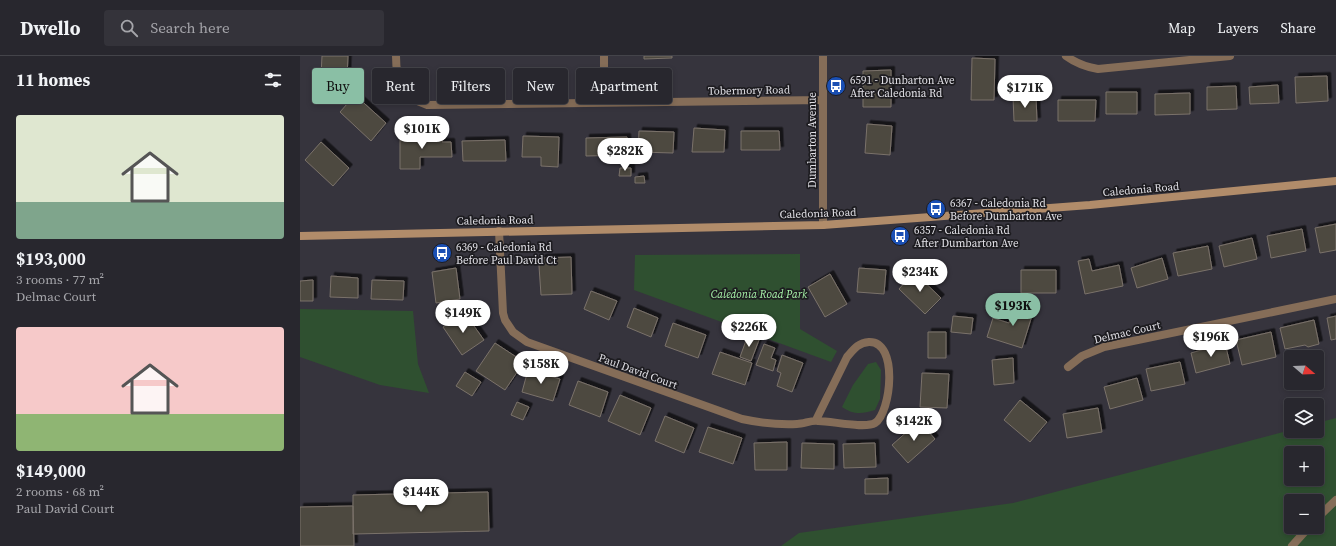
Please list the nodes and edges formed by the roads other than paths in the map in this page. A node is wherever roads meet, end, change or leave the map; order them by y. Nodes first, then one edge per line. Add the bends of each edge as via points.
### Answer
1 (396, 56) edge
2 (604, 56) edge
3 (823, 56) edge
4 (1066, 56) edge
5 (1230, 56) edge
6 (604, 68) edge
7 (823, 100) junction
8 (672, 101) edge
9 (576, 102) edge
10 (1336, 182) edge
11 (823, 225) junction
12 (499, 231) junction
13 (300, 236) edge
14 (1336, 299) edge
15 (1068, 367) dead end
16 (816, 420) junction
17 (1336, 500) edge
18 (1324, 511) edge
19 (1303, 534) edge
20 (1292, 546) edge

1 - 9 street, Tobermory Road via 396,70 401,86 412,98 427,105
2 - 6 street
3 - 7 street, Dumbarton Avenue
4 - 5 street via 1075,63 1098,69
7 - 8 street, Tobermory Road
7 - 11 street, Dumbarton Avenue
10 - 11 street, Caledonia Road via 1090,205
11 - 12 street, Caledonia Road
12 - 13 street, Caledonia Road
12 - 16 street, Paul David Court via 503,314 509,327 519,338 742,419 770,424 800,424
14 - 15 street, Delmac Court via 1104,347 1082,356
16 - 16 street, Paul David Court via 865,426 880,418 889,390 889,368 886,354 880,345 872,342 861,343 852,351
17 - 18 street
19 - 20 street

